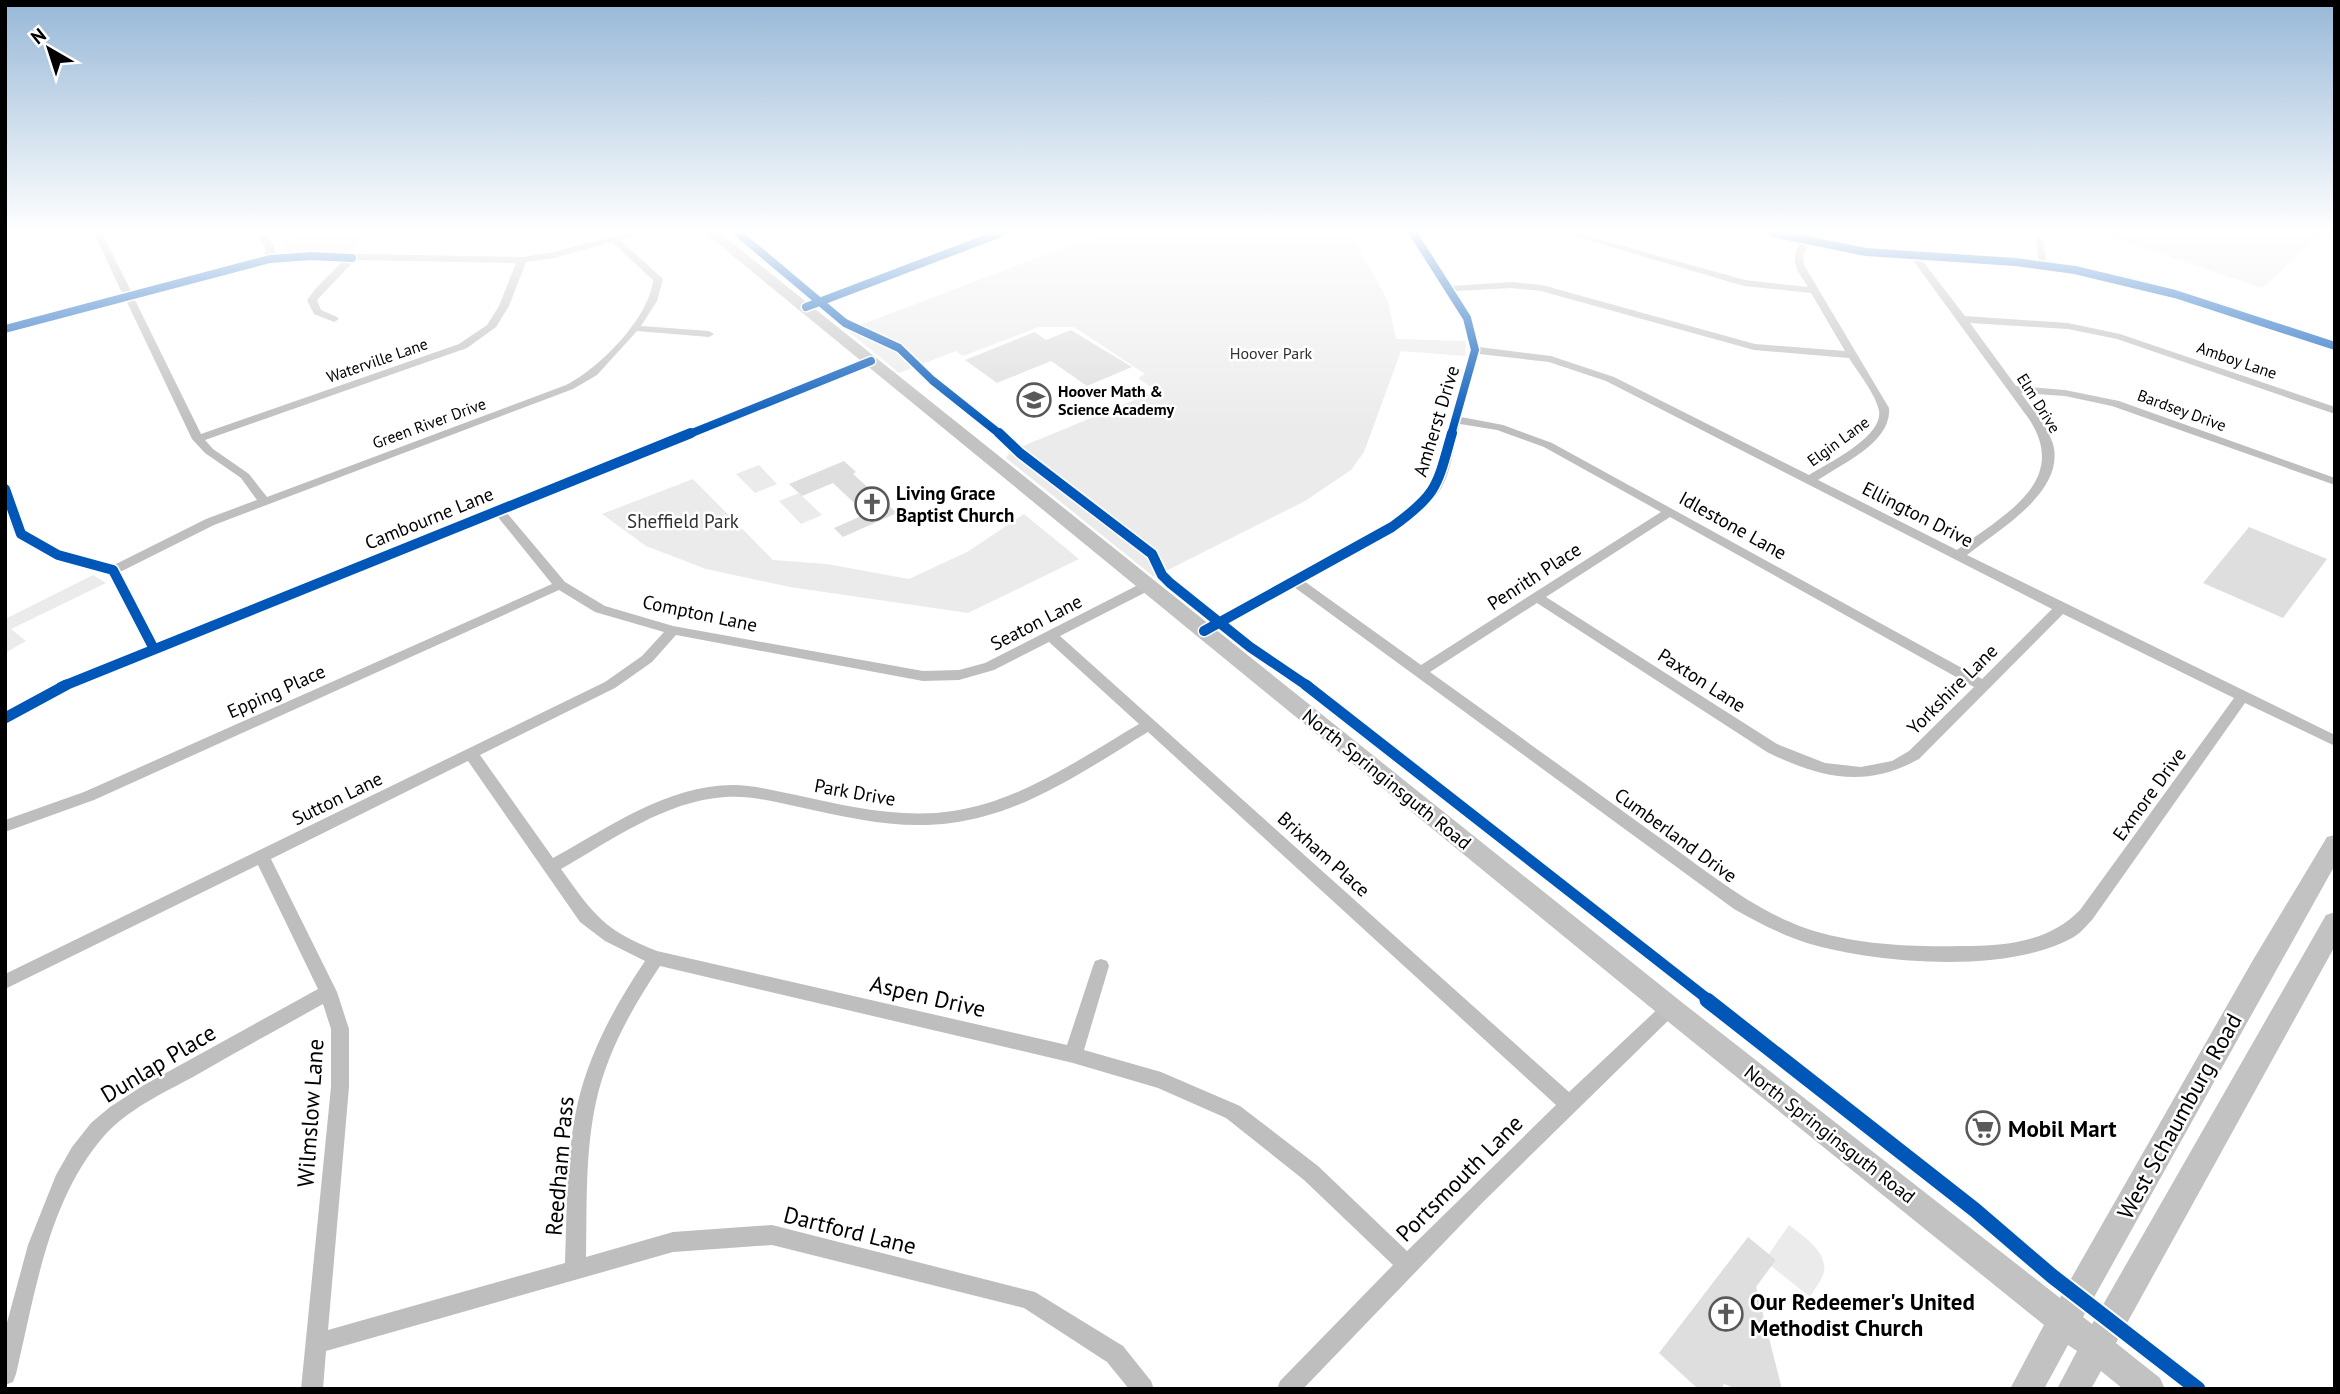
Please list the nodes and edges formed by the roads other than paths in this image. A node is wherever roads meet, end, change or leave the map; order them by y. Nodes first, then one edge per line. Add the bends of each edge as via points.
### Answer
1 (122, 298) edge
2 (131, 298) edge
3 (313, 298) edge
4 (507, 298) edge
5 (655, 298) edge
6 (795, 298) edge
7 (830, 298) edge
8 (1455, 298) edge
9 (1578, 298) edge
10 (1819, 298) edge
11 (1945, 298) edge
12 (2187, 298) edge
13 (806, 307) junction
14 (334, 319) dead end
15 (1961, 319) junction
16 (633, 328) junction
17 (5, 329) edge
18 (709, 334) dead end
19 (2335, 346) edge
20 (1475, 350) junction
21 (1852, 355) junction
22 (871, 360) junction
23 (2013, 389) junction
24 (2335, 411) edge
25 (1457, 420) junction
26 (198, 439) junction
27 (1810, 480) junction
28 (2335, 482) edge
29 (5, 489) edge
30 (264, 501) junction
31 (497, 509) junction
32 (1670, 512) junction
33 (1958, 556) junction
34 (113, 570) junction
35 (1296, 581) junction
36 (560, 585) junction
37 (1147, 586) junction
38 (1537, 597) junction
39 (2061, 608) junction
40 (673, 630) junction
41 (1204, 631) junction
42 (1051, 636) junction
43 (154, 649) junction
44 (1420, 672) junction
45 (937, 676) joint
46 (1982, 685) junction
47 (2243, 696) junction
48 (5, 718) edge
49 (1149, 725) junction
50 (2335, 741) edge
51 (471, 754) junction
52 (1857, 774) joint
53 (5, 826) edge
54 (2335, 844) edge
55 (262, 856) junction
56 (550, 868) junction
57 (2086, 915) joint
58 (2335, 922) edge
59 (656, 958) junction
60 (1101, 966) dead end
61 (5, 982) edge
62 (328, 992) junction
63 (1670, 1008) junction
64 (1073, 1055) junction
65 (1568, 1104) junction
66 (1406, 1264) junction
67 (575, 1270) junction
68 (2066, 1320) junction
69 (315, 1344) junction
70 (2097, 1346) junction
71 (5, 1374) edge
72 (312, 1389) edge
73 (1143, 1389) edge
74 (1288, 1389) edge
75 (2026, 1389) edge
76 (2073, 1389) edge
77 (2149, 1389) edge

1 - 17 street
2 - 26 street
3 - 14 street via 317,312
4 - 26 street, Waterville Lane via 491,327 463,346
5 - 16 street, Green River Drive
6 - 13 street, North Springinsguth Road
7 - 13 street
8 - 20 street, Amherst Drive via 1467,318
9 - 21 street via 1741,344
10 - 21 street, Elgin Lane
11 - 15 street, Elm Drive
12 - 19 street
13 - 22 street, North Springinsguth Road
15 - 23 street, Elm Drive
15 - 24 street, Amboy Lane via 2068,326 2120,337
16 - 18 street
16 - 30 street, Green River Drive via 603,364 573,386
20 - 25 street, Amherst Drive
20 - 27 street, Ellington Drive via 1532,355 1592,372
21 - 27 street, Elgin Lane via 1884,408 1884,426
22 - 31 street, Cambourne Lane
22 - 37 street, North Springinsguth Road
23 - 28 street, Bardsey Drive via 2115,402
23 - 33 street, Elm Drive via 2044,436 2048,469 2028,501
25 - 32 street, Idlestone Lane via 1532,437
25 - 35 street, Amherst Drive via 1437,485 1421,506
26 - 30 street via 245,476
27 - 33 street, Ellington Drive
29 - 34 street via 21,534 58,555
30 - 34 street, Green River Drive via 191,530
31 - 36 street, Compton Lane
31 - 43 street, Cambourne Lane
32 - 38 street, Penrith Place
32 - 46 street, Idlestone Lane
33 - 39 street, Ellington Drive
34 - 43 street
35 - 41 street, Amherst Drive
35 - 44 street, Cumberland Drive
36 - 40 street, Compton Lane via 600,609
36 - 53 street, Epping Place via 89,796
37 - 41 street, North Springinsguth Road
37 - 42 street, Seaton Lane
38 - 44 street, Penrith Place
38 - 52 street, Paxton Lane via 1772,748 1811,766
39 - 46 street, Yorkshire Lane
39 - 47 street, Ellington Drive
40 - 45 street, Compton Lane
40 - 51 street, Sutton Lane via 647,659 620,679
41 - 63 street, North Springinsguth Road
42 - 45 street, Seaton Lane via 989,667
42 - 49 street, Brixham Place
43 - 48 street, Cambourne Lane via 46,693
44 - 57 street, Cumberland Drive via 1722,892 1761,916 1808,936 1872,950 1983,954 2042,943 2068,932
46 - 52 street, Yorkshire Lane via 1899,766
47 - 50 street, Ellington Drive
47 - 57 street, Exmore Drive
49 - 56 street, Park Drive via 1033,792 970,814 890,819 754,792 710,793 662,807
49 - 65 street, Brixham Place
51 - 55 street, Sutton Lane
51 - 56 street, Aspen Drive
54 - 68 street, West Schaumburg Road
55 - 61 street, Sutton Lane
55 - 62 street, Wilmslow Lane
56 - 59 street, Aspen Drive via 597,928
58 - 70 street, West Schaumburg Road
59 - 64 street, Aspen Drive
59 - 67 street, Reedham Pass via 626,1004 593,1078 580,1159
60 - 64 street
62 - 69 street, Wilmslow Lane via 340,1029 342,1055
62 - 71 street, Dunlap Place via 150,1091 98,1130 52,1204
63 - 65 street, Portsmouth Lane
63 - 68 street, North Springinsguth Road
64 - 66 street, Aspen Drive via 1161,1080 1233,1112 1311,1173
65 - 66 street, Portsmouth Lane
66 - 74 street, Portsmouth Lane
67 - 69 street, Dartford Lane
67 - 73 street, Dartford Lane via 673,1242 772,1235 1028,1299 1115,1354
68 - 70 street, North Springinsguth Road
68 - 75 street, West Schaumburg Road
69 - 72 street, Wilmslow Lane
70 - 76 street, West Schaumburg Road
70 - 77 street, North Springinsguth Road

